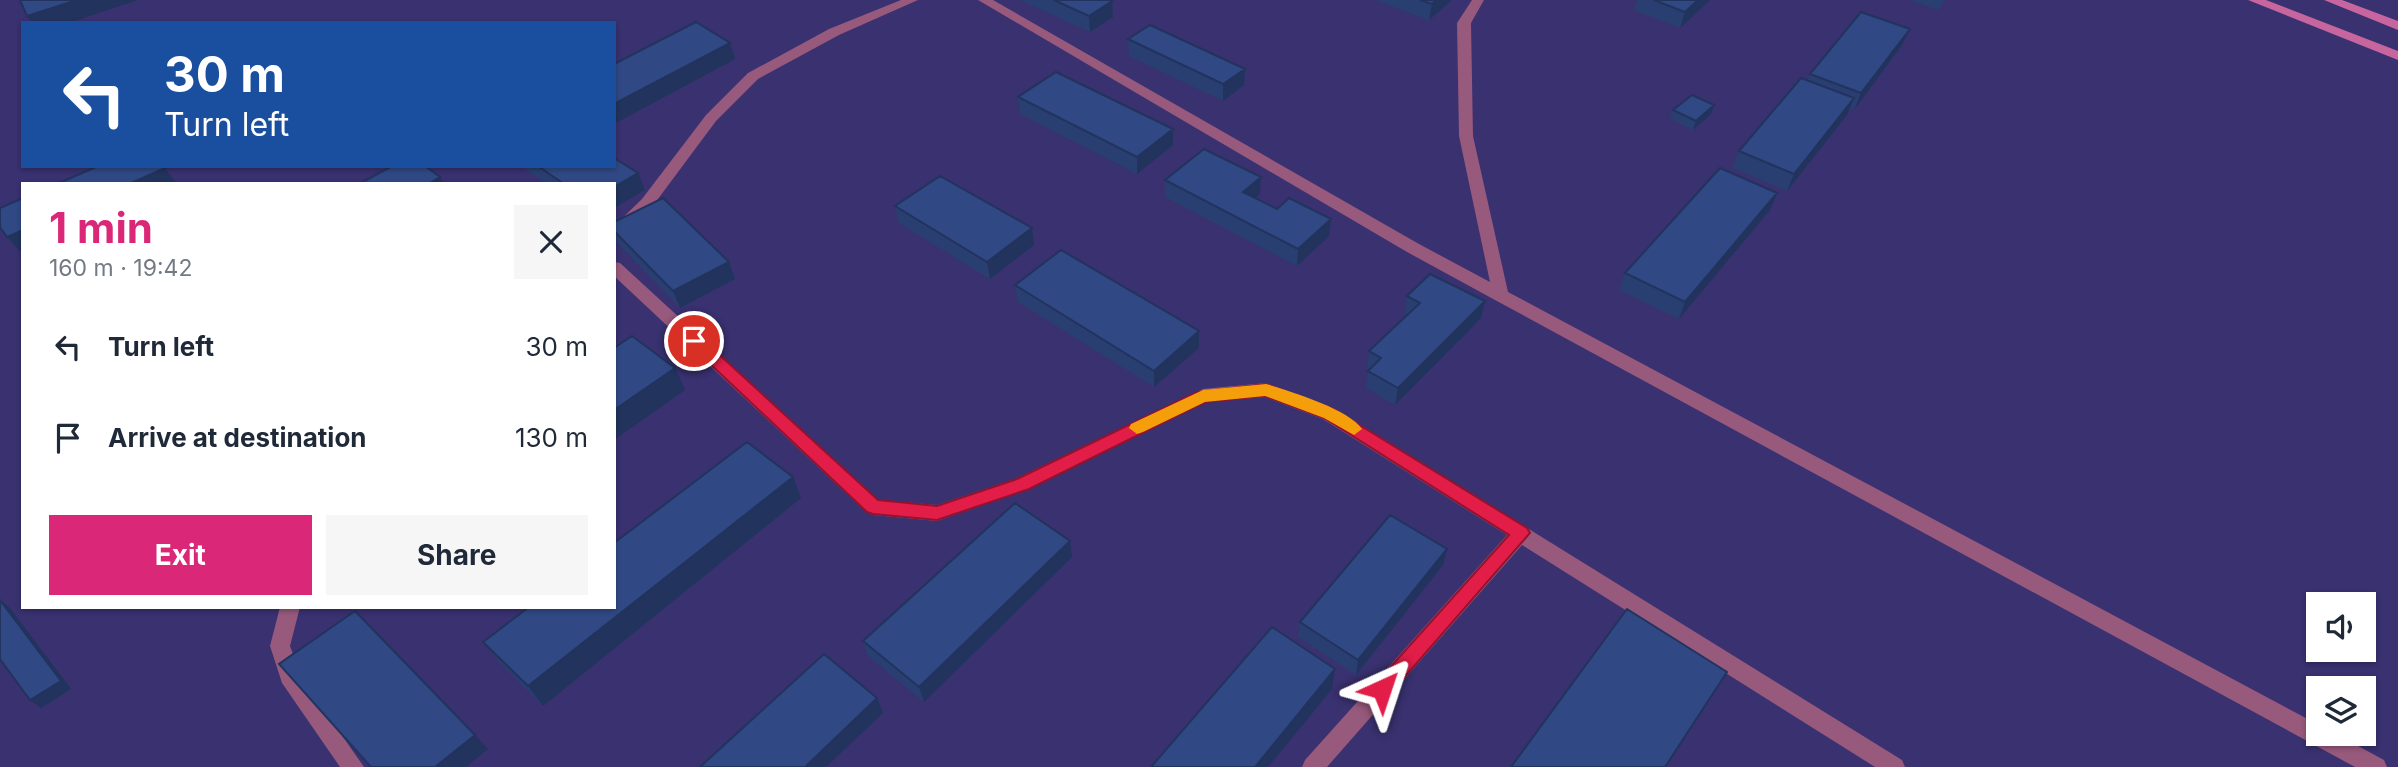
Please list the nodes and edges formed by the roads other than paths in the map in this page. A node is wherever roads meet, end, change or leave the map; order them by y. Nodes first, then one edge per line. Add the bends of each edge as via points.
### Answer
1 (912, 0) edge
2 (984, 0) edge
3 (1478, 0) edge
4 (2254, 0) edge
5 (2330, 0) edge
6 (2398, 26) edge
7 (2398, 56) edge
8 (616, 232) edge
9 (616, 269) edge
10 (1501, 296) junction
11 (1521, 533) junction
12 (289, 609) edge
13 (353, 767) edge
14 (1313, 767) edge
15 (1894, 767) edge
16 (2375, 767) edge

1 - 8 street via 834,32 753,76 711,118 647,204
2 - 10 street
3 - 10 street via 1464,23 1466,136
4 - 7 street
5 - 6 street
9 - 11 street via 873,507 937,513 1023,484 1203,396 1266,390 1329,414
10 - 16 street
11 - 14 street
11 - 15 street
12 - 13 street via 280,646 293,683

